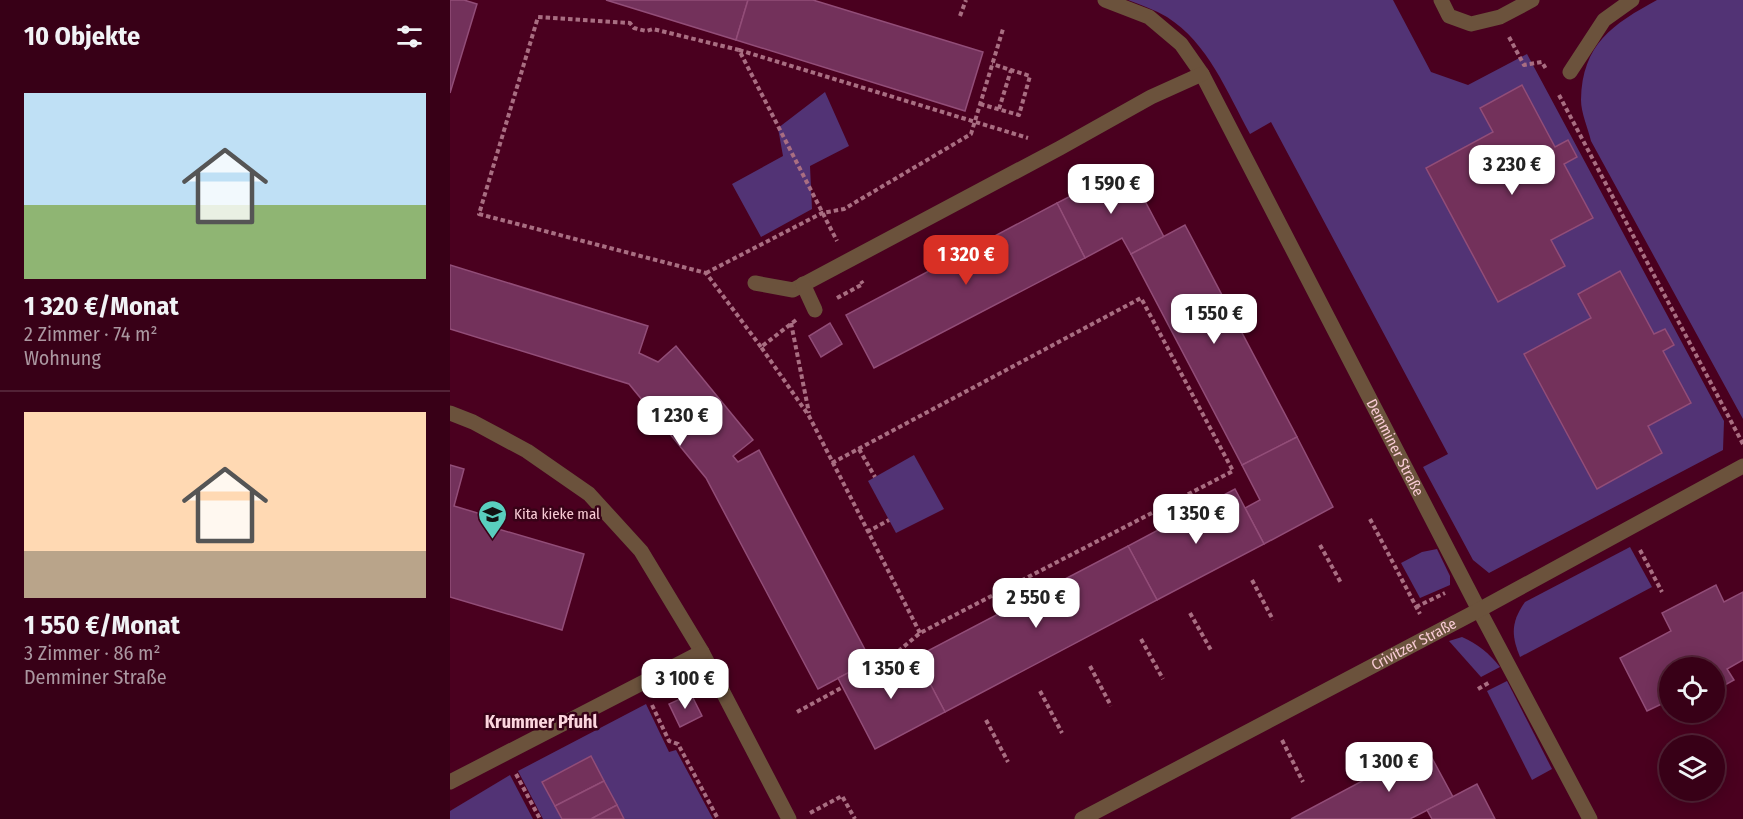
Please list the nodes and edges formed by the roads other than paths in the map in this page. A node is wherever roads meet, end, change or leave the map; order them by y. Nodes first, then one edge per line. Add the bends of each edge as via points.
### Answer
1 (1105, 0) edge
2 (1441, 0) edge
3 (1532, 0) edge
4 (1632, 0) edge
5 (1570, 72) dead end
6 (1202, 74) junction
7 (755, 283) dead end
8 (803, 284) junction
9 (815, 310) road end
10 (450, 413) edge
11 (1743, 466) edge
12 (1479, 610) junction
13 (702, 652) junction
14 (450, 782) edge
15 (789, 819) edge
16 (1082, 819) edge
17 (1590, 819) edge

1 - 6 street, Demminer Straße via 1149,17 1181,44
2 - 3 street via 1449,16 1471,24 1500,17
4 - 5 street via 1604,20
6 - 8 street
6 - 12 street, Demminer Straße
7 - 8 street via 793,290
8 - 9 street
10 - 13 street via 527,451 589,494 641,551
11 - 12 street, Crivitzer Straße
12 - 16 street, Crivitzer Straße
12 - 17 street, Demminer Straße
13 - 14 street
13 - 15 street

